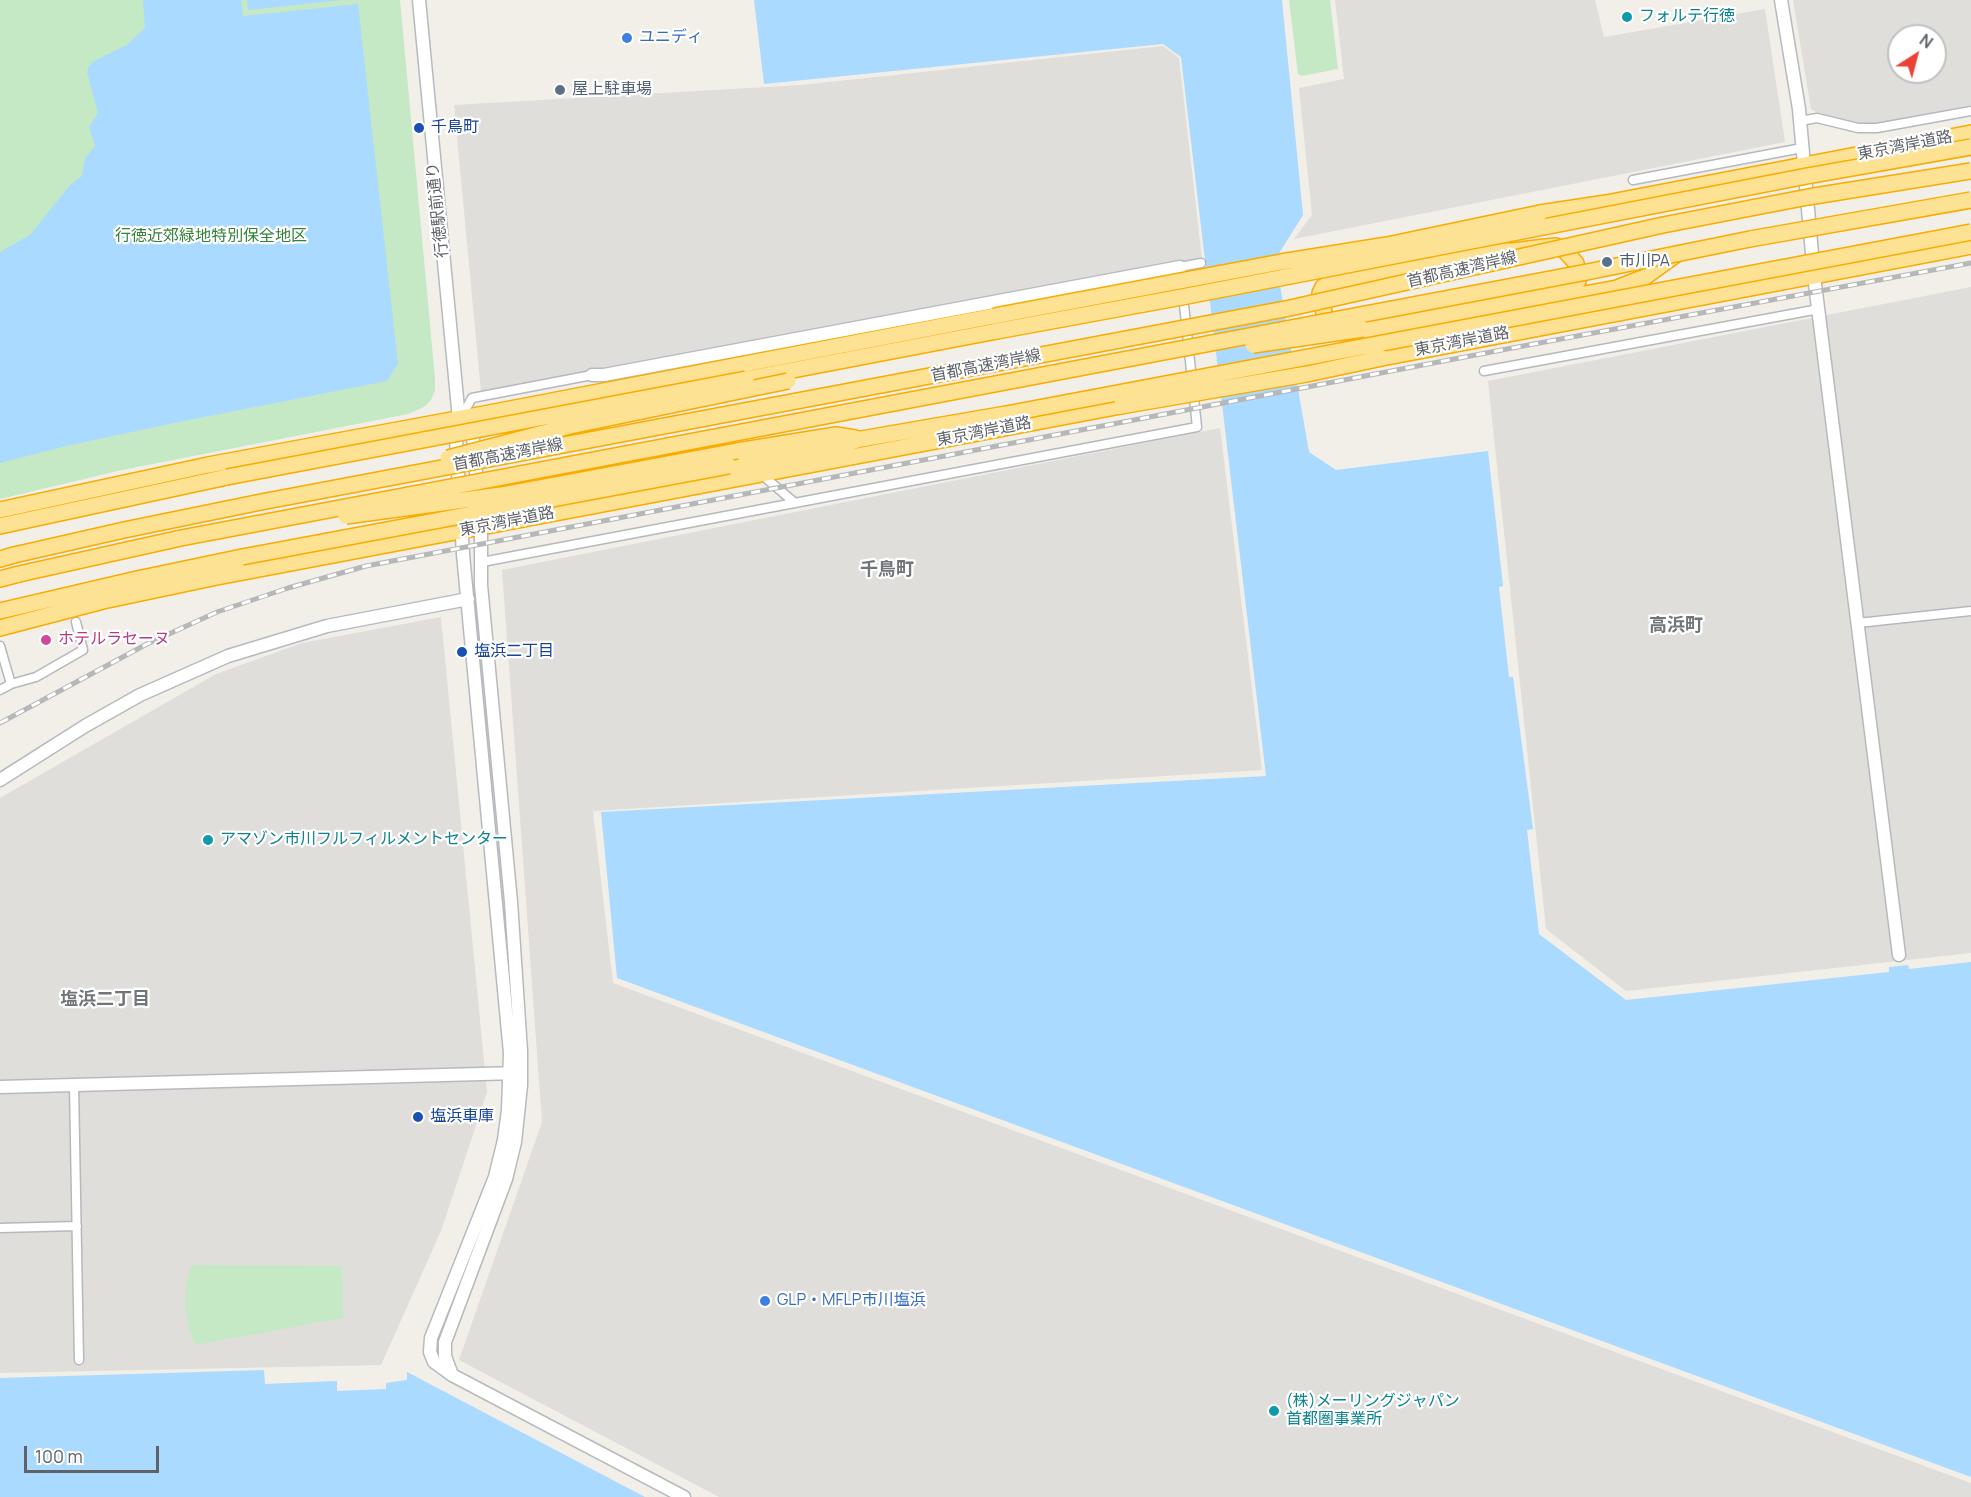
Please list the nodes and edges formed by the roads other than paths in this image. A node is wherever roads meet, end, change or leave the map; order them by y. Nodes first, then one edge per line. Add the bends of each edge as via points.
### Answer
1 (419, 0) edge
2 (1782, 0) edge
3 (1971, 111) edge
4 (1800, 121) junction
5 (1971, 133) edge
6 (1971, 147) edge
7 (1802, 148) junction
8 (1803, 166) junction
9 (1971, 171) edge
10 (1633, 180) dead end
11 (1971, 200) edge
12 (1971, 231) edge
13 (1387, 244) junction
14 (1971, 246) edge
15 (1677, 254) junction
16 (1202, 262) dead end
17 (1180, 267) junction
18 (1815, 276) junction
19 (1182, 297) junction
20 (1819, 309) junction
21 (996, 323) junction
22 (953, 340) junction
23 (1191, 346) junction
24 (1382, 358) junction
25 (1484, 371) dead end
26 (592, 375) joint
27 (1147, 387) junction
28 (459, 419) junction
29 (1007, 421) junction
30 (861, 440) junction
31 (418, 472) junction
32 (760, 474) junction
33 (795, 503) junction
34 (0, 510) edge
35 (0, 526) edge
36 (481, 527) junction
37 (462, 530) junction
38 (181, 538) junction
39 (7, 557) edge
40 (482, 562) junction
41 (0, 579) edge
42 (468, 599) junction
43 (0, 611) edge
44 (1971, 611) edge
45 (76, 622) dead end
46 (1858, 623) junction
47 (0, 628) edge
48 (0, 646) edge
49 (489, 672) junction
50 (475, 673) junction
51 (11, 684) junction
52 (0, 690) edge
53 (498, 762) junction
54 (483, 763) junction
55 (0, 780) edge
56 (511, 902) junction
57 (496, 904) junction
58 (1899, 955) dead end
59 (508, 968) junction
60 (515, 1073) junction
61 (74, 1085) junction
62 (0, 1087) edge
63 (77, 1226) junction
64 (0, 1228) edge
65 (441, 1313) junction
66 (455, 1318) junction
67 (78, 1360) dead end
68 (452, 1375) junction
69 (684, 1497) edge

1 - 28 street, 行徳駅前通り
2 - 4 street
3 - 4 street via 1877,128 1858,128 1817,118
4 - 7 street
5 - 8 highway, 東京湾岸道路
6 - 19 highway, 東京湾岸道路, bridge
7 - 8 street
7 - 10 street
8 - 13 highway, 東京湾岸道路, bridge
8 - 18 street
9 - 31 highway, 首都高速湾岸線, bridge via 1808,196 1215,323
11 - 15 highway, 首都高速湾岸線, bridge
12 - 27 highway, 東京湾岸道路, bridge
13 - 19 highway, bridge via 1210,286
13 - 21 highway, 東京湾岸道路, bridge via 1281,262
14 - 18 highway, 東京湾岸道路
15 - 23 highway, 首都高速湾岸線, bridge
15 - 23 highway, bridge via 1645,277 1617,288 1337,339 1330,336 1326,330 1320,293 1323,287 1342,280 1497,251 1556,246 1576,263 1578,281 1574,287 1554,293 1363,329 1238,348
16 - 17 street
17 - 26 street
17 - 33 street via 1197,427
18 - 20 street
18 - 24 highway, 東京湾岸道路
19 - 21 highway, 東京湾岸道路, bridge
20 - 25 street
20 - 46 street
21 - 22 highway, 東京湾岸道路
21 - 28 highway, 東京湾岸道路
22 - 31 highway, bridge via 788,381 549,431 442,459
22 - 35 highway, 東京湾岸道路, bridge via 227,477
23 - 38 highway, 首都高速湾岸線, bridge
24 - 27 highway, bridge via 1347,360 1222,381
24 - 29 highway, 東京湾岸道路, bridge via 1307,374
26 - 28 street via 472,398
27 - 29 highway, 東京湾岸道路, bridge
28 - 34 highway, 東京湾岸道路 via 208,465
28 - 36 street via 473,438
28 - 37 street via 456,440
29 - 30 highway, 東京湾岸道路
29 - 32 highway, 東京湾岸道路
30 - 38 highway, bridge via 836,435 501,495 249,532
30 - 43 highway, 東京湾岸道路, bridge via 242,557
31 - 39 highway, 首都高速湾岸線, bridge via 136,527
32 - 33 street
32 - 36 highway, 東京湾岸道路
33 - 40 street
36 - 37 highway, 東京湾岸道路
36 - 40 street
37 - 42 street
37 - 47 highway, 東京湾岸道路 via 154,590
38 - 41 highway, 首都高速湾岸線, bridge
40 - 49 street
42 - 50 street
42 - 55 street via 327,626 228,656 140,695
44 - 46 street
45 - 51 street via 83,650 36,677
46 - 58 street
48 - 51 street
49 - 50 street
49 - 53 street
50 - 54 street
51 - 52 street
53 - 54 street
53 - 56 street
54 - 57 street
56 - 57 street
56 - 59 street
57 - 59 street
59 - 60 street
60 - 61 street
60 - 65 street via 495,1177
60 - 66 street via 519,1110 506,1179
61 - 62 street
61 - 63 street
63 - 64 street
63 - 67 street
65 - 66 street
65 - 68 street via 430,1352 434,1362
66 - 68 street via 444,1349
68 - 69 street

